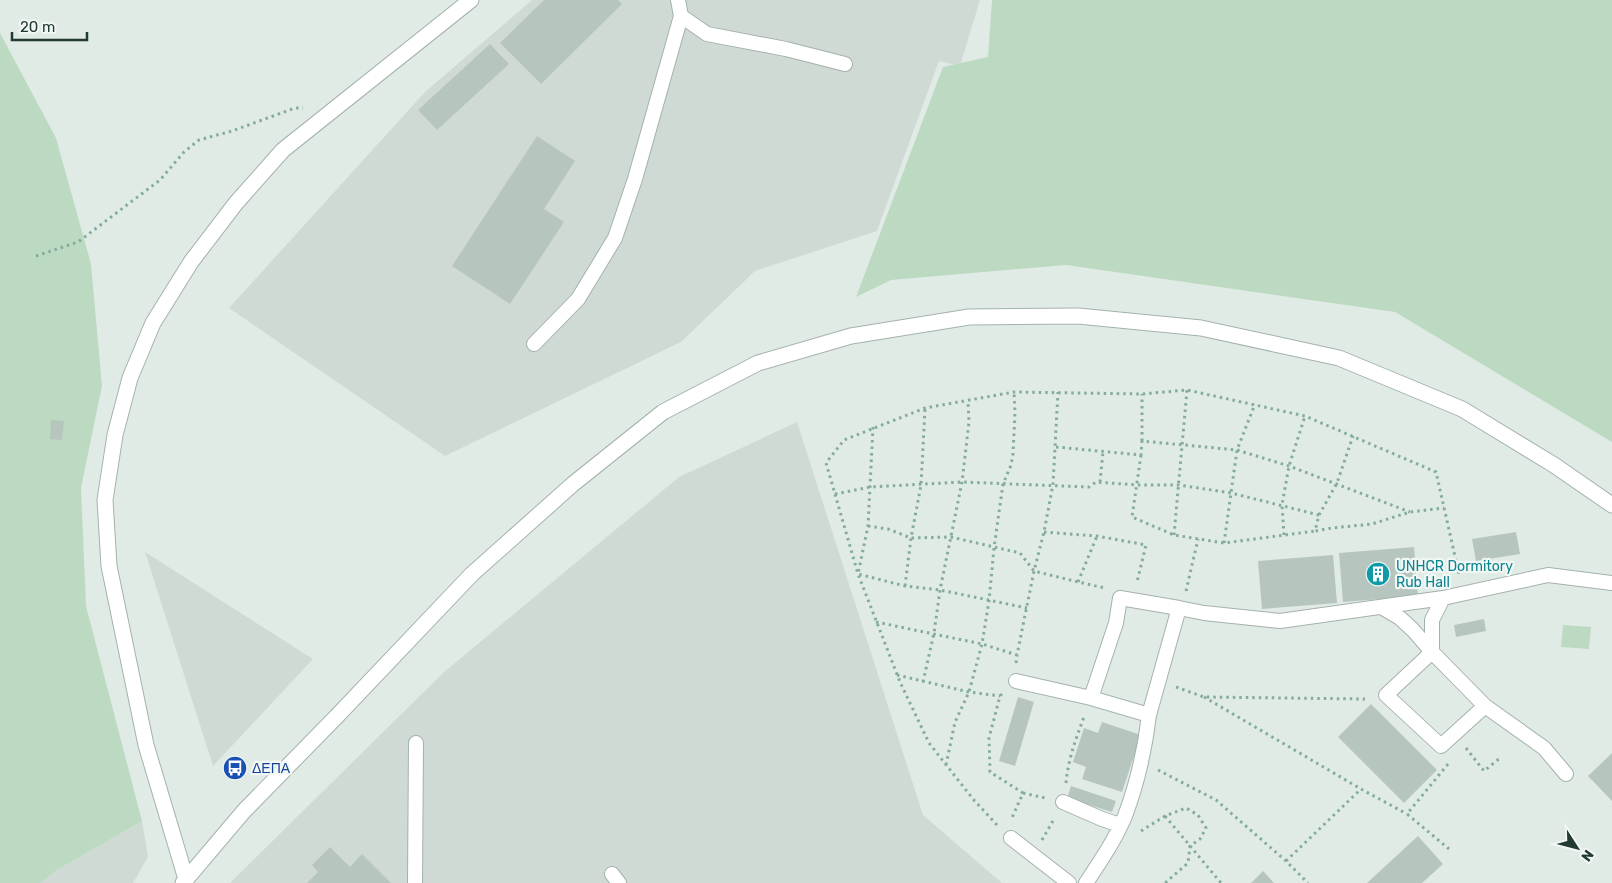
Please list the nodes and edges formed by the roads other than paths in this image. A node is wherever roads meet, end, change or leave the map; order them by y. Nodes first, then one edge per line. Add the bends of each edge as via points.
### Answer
1 (471, 0) edge
2 (678, 0) edge
3 (681, 16) junction
4 (845, 64) dead end
5 (534, 344) dead end
6 (1612, 505) edge
7 (1612, 583) edge
8 (1443, 598) junction
9 (1179, 608) junction
10 (1383, 608) junction
11 (1432, 652) junction
12 (1016, 681) road end
13 (1091, 698) junction
14 (1485, 706) junction
15 (1149, 715) junction
16 (416, 743) dead end
17 (1566, 774) dead end
18 (1063, 802) road end
19 (1120, 825) junction
20 (1011, 838) road end
21 (184, 881) edge
22 (415, 883) edge
23 (1069, 883) edge
24 (1086, 883) edge

1 - 21 street via 283,150 236,203 192,262 153,324 130,378 115,436 105,500 109,566 146,745
2 - 3 lane
3 - 4 lane via 707,34 786,48
3 - 5 lane via 615,238 578,299
6 - 21 street via 1462,409 1339,358 1201,328 1078,316 969,317 850,336 758,363 663,412 573,484 472,574 244,811
7 - 8 lane via 1548,575
8 - 10 lane
8 - 11 lane via 1432,620
9 - 10 lane via 1280,622
9 - 13 lane via 1120,598 1116,623
9 - 15 lane
10 - 11 lane via 1400,618
11 - 14 lane
11 - 14 lane via 1386,695 1441,746
12 - 13 lane
13 - 15 lane
14 - 17 lane via 1544,748
15 - 19 lane via 1146,746
16 - 22 lane
18 - 19 lane
19 - 24 lane
20 - 23 lane

